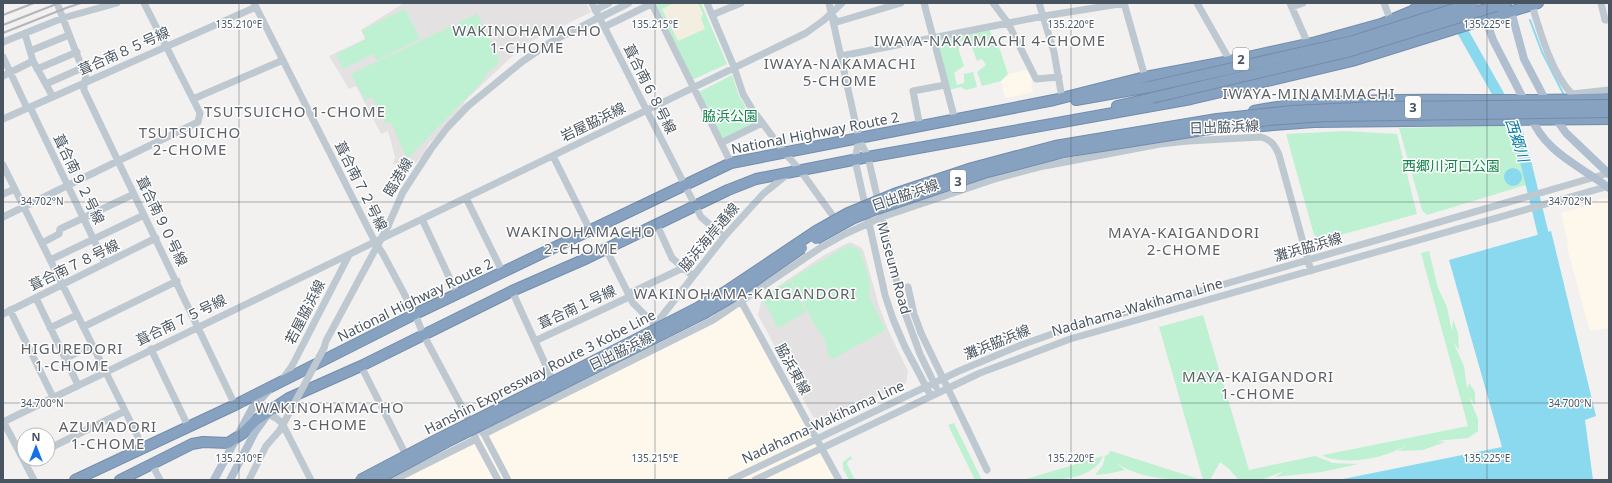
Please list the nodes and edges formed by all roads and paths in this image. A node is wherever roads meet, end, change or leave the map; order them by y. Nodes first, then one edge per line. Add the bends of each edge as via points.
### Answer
1 (57, 3) edge
2 (117, 3) edge
3 (144, 3) edge
4 (609, 3) edge
5 (629, 3) edge
6 (652, 3) edge
7 (707, 3) edge
8 (741, 3) edge
9 (829, 3) edge
10 (842, 3) edge
11 (901, 3) edge
12 (924, 3) edge
13 (993, 3) edge
14 (1039, 3) edge
15 (1124, 3) edge
16 (1196, 3) edge
17 (1303, 3) edge
18 (1384, 3) edge
19 (1424, 3) edge
20 (1450, 3) edge
21 (1473, 3) edge
22 (1601, 3) edge
23 (1535, 4) edge
24 (255, 5) edge
25 (1291, 5) edge
26 (593, 6) edge
27 (1508, 6) edge
28 (1486, 8) edge
29 (831, 14) junction
30 (712, 15) junction
31 (1044, 16) junction
32 (63, 18) junction
33 (1609, 20) edge
34 (1386, 22) junction
35 (1008, 23) junction
36 (604, 27) junction
37 (25, 34) junction
38 (69, 35) junction
39 (932, 37) junction
40 (3, 42) edge
41 (1312, 43) junction
42 (167, 46) junction
43 (30, 51) junction
44 (77, 52) junction
45 (841, 56) junction
46 (3, 57) edge
47 (283, 60) junction
48 (33, 61) junction
49 (1230, 61) junction
50 (734, 67) junction
51 (82, 68) junction
52 (1321, 68) junction
53 (37, 69) junction
54 (10, 72) junction
55 (3, 76) edge
56 (1059, 77) junction
57 (1145, 77) junction
58 (84, 83) junction
59 (46, 84) junction
60 (945, 84) junction
61 (693, 87) junction
62 (53, 97) junction
63 (1608, 98) edge
64 (193, 99) junction
65 (1058, 99) junction
66 (1524, 100) junction
67 (1545, 100) junction
68 (29, 107) junction
69 (646, 110) junction
70 (1609, 112) edge
71 (3, 119) edge
72 (1217, 119) junction
73 (1555, 119) junction
74 (1609, 119) edge
75 (955, 120) junction
76 (1532, 120) junction
77 (762, 122) junction
78 (1059, 122) junction
79 (920, 127) junction
80 (1212, 128) junction
81 (859, 139) junction
82 (721, 143) junction
83 (784, 152) junction
84 (553, 156) junction
85 (868, 157) junction
86 (855, 160) junction
87 (118, 161) junction
88 (731, 164) junction
89 (3, 165) edge
90 (795, 171) junction
91 (1609, 173) edge
92 (1595, 178) junction
93 (68, 186) junction
94 (685, 186) junction
95 (1609, 187) edge
96 (15, 189) junction
97 (3, 194) edge
98 (134, 194) junction
99 (466, 198) junction
100 (24, 207) junction
101 (695, 207) junction
102 (144, 215) junction
103 (3, 217) edge
104 (882, 217) junction
105 (84, 219) junction
106 (422, 220) junction
107 (868, 222) junction
108 (657, 225) junction
109 (590, 230) junction
110 (846, 234) junction
111 (724, 237) junction
112 (156, 238) junction
113 (93, 239) junction
114 (375, 242) junction
115 (42, 243) junction
116 (606, 249) junction
117 (349, 254) junction
118 (50, 260) junction
119 (1309, 261) junction
120 (105, 263) junction
121 (683, 268) junction
122 (1311, 271) junction
123 (503, 273) junction
124 (693, 276) junction
125 (176, 281) junction
126 (62, 285) junction
127 (908, 287) dead end
128 (512, 291) junction
129 (458, 294) junction
130 (629, 296) junction
131 (36, 298) junction
132 (741, 301) junction
133 (10, 310) junction
134 (3, 314) edge
135 (415, 314) junction
136 (77, 315) junction
137 (655, 325) junction
138 (198, 326) junction
139 (83, 327) junction
140 (50, 328) junction
141 (423, 334) junction
142 (535, 341) junction
143 (92, 345) junction
144 (151, 349) junction
145 (65, 359) junction
146 (361, 366) junction
147 (105, 372) junction
148 (282, 380) junction
149 (553, 381) junction
150 (934, 383) junction
151 (78, 385) junction
152 (926, 387) junction
153 (938, 393) junction
154 (931, 396) junction
155 (53, 397) junction
156 (289, 398) junction
157 (235, 405) junction
158 (125, 411) junction
159 (268, 414) junction
160 (3, 422) edge
161 (470, 422) junction
162 (188, 426) junction
163 (484, 434) junction
164 (138, 436) dead end
165 (236, 438) junction
166 (476, 439) junction
167 (816, 439) junction
168 (217, 442) junction
169 (16, 443) edge
170 (56, 445) edge
171 (821, 448) junction
172 (406, 455) junction
173 (226, 456) junction
174 (152, 464) junction
175 (29, 467) edge
176 (987, 470) dead end
177 (34, 480) edge
178 (75, 480) edge
179 (120, 480) edge
180 (157, 480) edge
181 (214, 480) edge
182 (230, 480) edge
183 (249, 480) edge
184 (311, 480) edge
185 (359, 480) edge
186 (368, 480) edge
187 (376, 480) edge
188 (394, 480) edge
189 (498, 480) edge
190 (508, 480) edge
191 (730, 480) edge
192 (755, 480) edge
193 (839, 480) edge

1 - 32 street, 葺合南９０号線
2 - 32 street
3 - 42 street
4 - 26 street
5 - 183 street, 臨港線, bridge via 551,42 523,61 468,106 447,128 403,192 324,348 280,430 266,446
6 - 36 street
6 - 61 street
7 - 30 street
8 - 30 street
9 - 29 street, Museum Road
10 - 29 street, 岩屋脇浜線
11 - 29 street via 837,22
12 - 39 street
13 - 35 street
14 - 31 street
15 - 31 street
15 - 57 street
16 - 49 street
17 - 25 street
18 - 34 street
19 - 34 highway, National Highway Route 2 / 2
20 - 34 highway, National Highway Route 2 / 2
21 - 65 highway, National Highway Route 2 / 2, bridge via 1353,41 1149,87 1081,100
22 - 33 street via 1605,20
23 - 27 highway
23 - 63 street via 1545,47 1566,89 1572,94
24 - 42 street, 葺合南８５号線
24 - 47 street, 葺合南７２号線
25 - 41 street
26 - 36 street, 葺合南６８号線
27 - 28 highway
27 - 28 highway, 2
27 - 67 main road via 1524,59
28 - 52 highway, 2 via 1473,23 1352,61
28 - 66 main road via 1493,40
28 - 78 highway, 2, bridge via 1347,52 1097,110
29 - 45 street, Museum Road
29 - 50 street, 岩屋脇浜線 via 806,33
30 - 50 street
31 - 35 street
31 - 56 street
32 - 37 street
32 - 38 street, 葺合南９０号線
34 - 41 highway, National Highway Route 2 / 2
35 - 39 street
35 - 56 street via 1036,79
36 - 69 street, 葺合南６８号線
37 - 40 street
37 - 43 street
38 - 43 street
38 - 44 street, 葺合南９０号線
39 - 45 street
39 - 60 street
41 - 49 highway, National Highway Route 2 / 2
41 - 52 highway
42 - 58 street, 葺合南８５号線
42 - 64 street
43 - 48 street
44 - 51 street, 葺合南９０号線
44 - 53 street
45 - 81 street, Museum Road
46 - 54 street, 葺合南９２号線
47 - 64 street
47 - 114 street, 葺合南７２号線
48 - 53 street
48 - 54 street
49 - 57 highway, National Highway Route 2 / 2
50 - 61 street, 岩屋脇浜線
50 - 77 street via 743,94
51 - 58 street, 葺合南９０号線 via 86,78
51 - 59 street
52 - 78 highway, 2 via 1191,99
53 - 59 street
54 - 55 street
54 - 68 street, 葺合南９２号線
56 - 65 street
57 - 65 highway, National Highway Route 2 / 2
58 - 62 street, 葺合南８５号線
58 - 87 street, 葺合南９０号線 via 84,90
59 - 62 street
60 - 75 street
60 - 79 street via 913,91
61 - 69 street, 岩屋脇浜線
61 - 82 street
62 - 68 street, 葺合南８５号線
63 - 67 highway
63 - 72 highway, Hanshin Expressway Route 3 Kobe Line / 3, bridge via 1319,109
64 - 87 street via 200,113 198,122
65 - 75 highway, National Highway Route 2 / 2
66 - 67 highway
66 - 72 highway, bridge via 1326,101 1280,106
66 - 76 main road
67 - 73 main road
68 - 71 street, 葺合南８５号線
68 - 93 street, 葺合南９２号線
69 - 84 street, 岩屋脇浜線
69 - 94 street, 葺合南６８号線
70 - 80 highway, Hanshin Expressway Route 3 Kobe Line / 3, bridge via 1326,116 1268,120
72 - 185 highway, Hanshin Expressway Route 3 Kobe Line / 3, bridge via 1055,146 917,186 870,203 816,231 725,292 686,314
73 - 74 highway
73 - 76 highway
73 - 91 main road via 1566,133
75 - 79 highway, National Highway Route 2 / 2
76 - 80 highway, bridge via 1314,122
76 - 92 main road via 1552,148
77 - 82 street
77 - 83 street
78 - 85 highway, 2
79 - 81 highway, National Highway Route 2 / 2
80 - 187 highway, Hanshin Expressway Route 3 Kobe Line / 3, bridge via 1034,159 977,175 874,210 820,237 703,314
81 - 83 highway, National Highway Route 2 / 2
81 - 85 street, Museum Road
81 - 86 street, Museum Road
82 - 88 street
83 - 88 highway, National Highway Route 2 / 2
83 - 90 street
84 - 99 street, 岩屋脇浜線
84 - 109 street
85 - 86 highway, 2
85 - 104 street, Museum Road
86 - 90 highway, 2
86 - 107 street, Museum Road
87 - 93 street
87 - 98 street, 葺合南９０号線
88 - 94 highway, National Highway Route 2 / 2
89 - 96 street
90 - 101 highway, 2 via 756,179
90 - 110 street
90 - 111 street, 脇浜海岸通線 via 763,194
91 - 92 street, 灘浜脇浜線
92 - 95 main road
92 - 119 street, 灘浜脇浜線
93 - 100 street
93 - 105 street, 葺合南９２号線
94 - 101 street, 葺合南６８号線
94 - 109 highway, National Highway Route 2 / 2
95 - 122 street, 灘浜脇浜線
96 - 97 street
96 - 100 street
98 - 102 street, 葺合南９０号線
98 - 105 street
99 - 106 street, 岩屋脇浜線
99 - 123 street
100 - 103 street
100 - 115 street
101 - 108 highway, 2
101 - 111 street, 葺合南６８号線 via 701,217
102 - 112 street, 葺合南９０号線
102 - 113 street
104 - 107 street, 日出脇浜線
104 - 119 street, 日出脇浜線 via 990,180 1039,167 1167,143 1261,136 1275,145 1279,155
104 - 150 street, Museum Road via 907,320
105 - 113 street, 葺合南９２号線
105 - 115 street via 60,229 60,234
106 - 114 street, 岩屋脇浜線
106 - 129 street
107 - 110 street, 日出脇浜線
107 - 152 street, Museum Road via 893,319
108 - 116 highway, 2
108 - 121 street via 672,258
109 - 123 highway, National Highway Route 2 / 2
110 - 132 street, 日出脇浜線
111 - 124 street, 脇浜海岸通線
112 - 120 street, 葺合南７８号線
112 - 125 street, 葺合南９０号線
113 - 118 street
113 - 120 street, 葺合南９２号線
114 - 117 street, 岩屋脇浜線
114 - 135 street, 葺合南７２号線
115 - 118 street
116 - 128 highway, 2
116 - 130 street
117 - 138 street, 葺合南７５号線
117 - 148 street, 若屋脇浜線 via 292,366
118 - 126 street
119 - 122 street, 日出脇浜線
119 - 150 street, 灘浜脇浜線 via 1052,334
120 - 126 street, 葺合南７８号線
121 - 124 street
121 - 130 street, 葺合南１号線
122 - 153 street, Nadahama-Wakihama Line via 1070,339 1002,364
123 - 129 highway, National Highway Route 2 / 2
124 - 137 street, 脇浜海岸通線
125 - 138 street, 葺合南９０号線
125 - 139 street
126 - 131 street, 葺合南７８号線
126 - 136 street
127 - 176 street, bridge via 921,333
128 - 141 highway, 2
128 - 142 street
129 - 135 highway, National Highway Route 2 / 2
130 - 137 street
130 - 142 street, 葺合南１号線
131 - 133 street, 葺合南７８号線
131 - 140 street
132 - 163 street, 日出脇浜線 via 713,320
132 - 167 street, 脇浜東線
133 - 134 street, 葺合南７８号線
133 - 155 street
135 - 141 street, 葺合南７２号線
135 - 148 highway, National Highway Route 2 / 2
136 - 139 street
136 - 140 street
137 - 149 street, 脇浜海岸通線 via 649,333
138 - 144 street, 葺合南７５号線
138 - 157 street, 葺合南９０号線
139 - 143 street
140 - 145 street
141 - 146 highway, 2
141 - 161 street, 葺合南７２号線
142 - 149 street
143 - 145 street
143 - 147 street
144 - 147 street, 葺合南７５号線
144 - 162 street
145 - 151 street
146 - 156 highway, 2
146 - 172 street
147 - 151 street, 葺合南７５号線
147 - 158 street
148 - 157 highway, National Highway Route 2 / 2
148 - 165 main road via 253,407
149 - 161 street, 脇浜海岸通線
150 - 152 street, 灘浜脇浜線
150 - 153 street, Museum Road
151 - 155 street, 葺合南７５号線
152 - 154 street, Museum Road
152 - 167 street, Nadahama-Wakihama Line
153 - 154 street, Nadahama-Wakihama Line
154 - 171 street, Nadahama-Wakihama Line
155 - 160 street, 葺合南７５号線
156 - 159 main road
156 - 165 highway, 2 via 256,420
157 - 162 highway, National Highway Route 2 / 2
158 - 164 street
158 - 170 street
159 - 182 main road via 255,432
159 - 184 street via 284,426
160 - 169 street
161 - 163 street
161 - 166 street
161 - 172 street, 脇浜海岸通線
162 - 178 highway, National Highway Route 2 / 2
163 - 190 street
165 - 168 highway, 2 via 228,443
165 - 173 main road
166 - 188 street
166 - 189 street
167 - 171 street, 脇浜東線
167 - 191 street, Nadahama-Wakihama Line
168 - 173 street via 223,445
168 - 174 highway, 2 via 192,444
171 - 192 street, Nadahama-Wakihama Line
171 - 193 street, 脇浜東線
172 - 185 street
172 - 186 street via 403,461
173 - 181 main road
174 - 179 highway, 2
174 - 180 street
175 - 177 street

